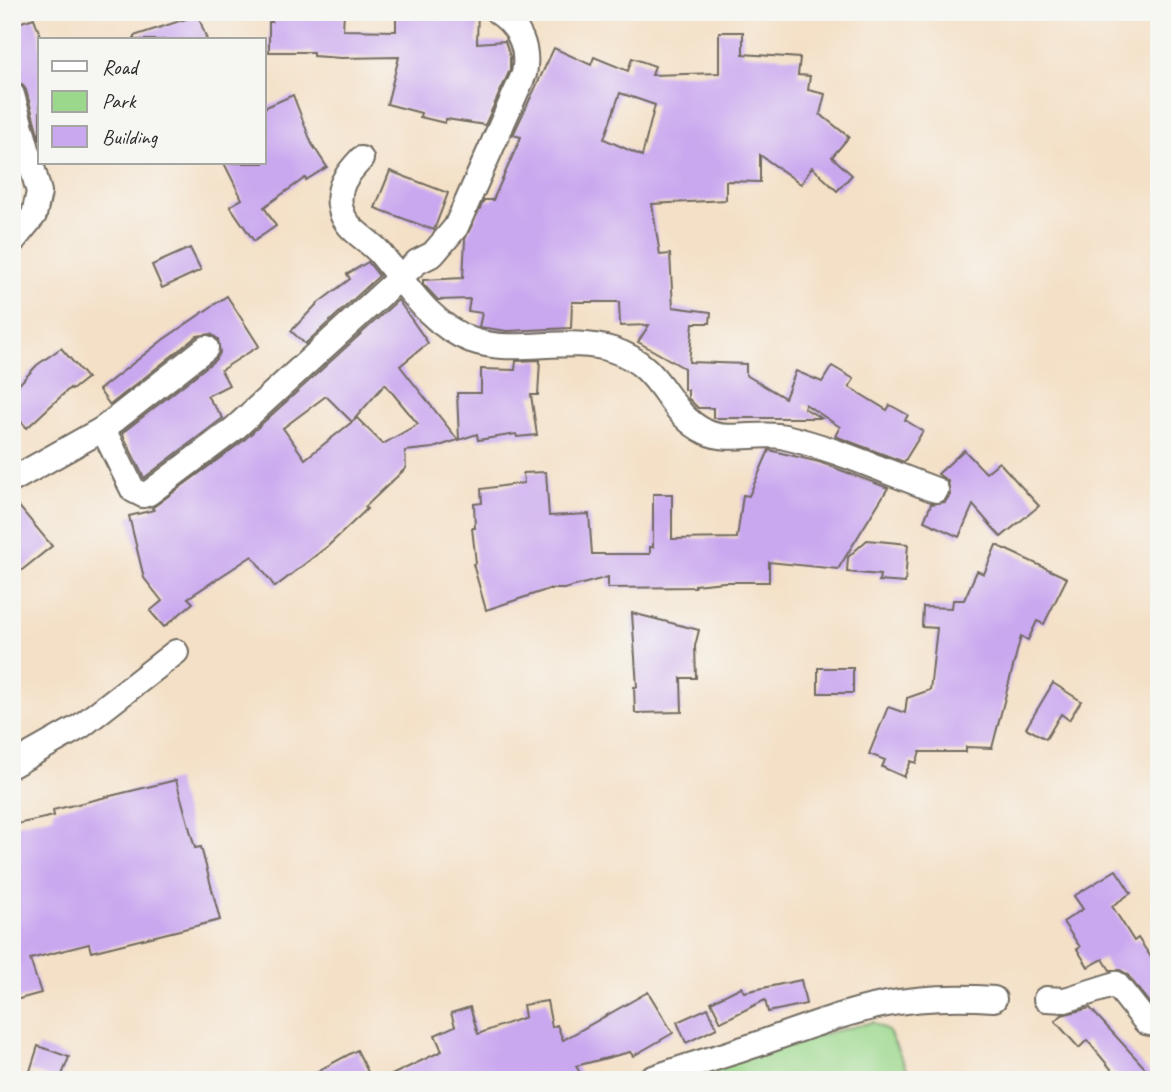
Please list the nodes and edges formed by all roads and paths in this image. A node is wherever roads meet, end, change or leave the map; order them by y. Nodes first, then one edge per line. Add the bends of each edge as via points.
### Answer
1 (498, 12) edge
2 (12, 95) edge
3 (361, 159) dead end
4 (12, 242) edge
5 (400, 280) junction
6 (206, 348) dead end
7 (103, 429) junction
8 (12, 480) edge
9 (936, 490) dead end
10 (176, 652) dead end
11 (12, 765) edge
12 (995, 999) dead end
13 (1046, 999) dead end
14 (1159, 1025) edge
15 (648, 1080) edge

1 - 5 street via 509,19 523,43 527,53 524,74 456,227
2 - 4 street via 39,192 34,215
3 - 5 street via 344,178 341,212
5 - 7 street via 234,429 149,492 143,495 133,490
5 - 9 street via 430,312 470,340 500,346 596,346 633,358 659,379 685,418 710,434 783,436
6 - 7 street
7 - 8 street
10 - 11 street via 81,726
12 - 15 street via 928,996 870,1006
13 - 14 street via 1065,1000 1115,984 1146,1021

